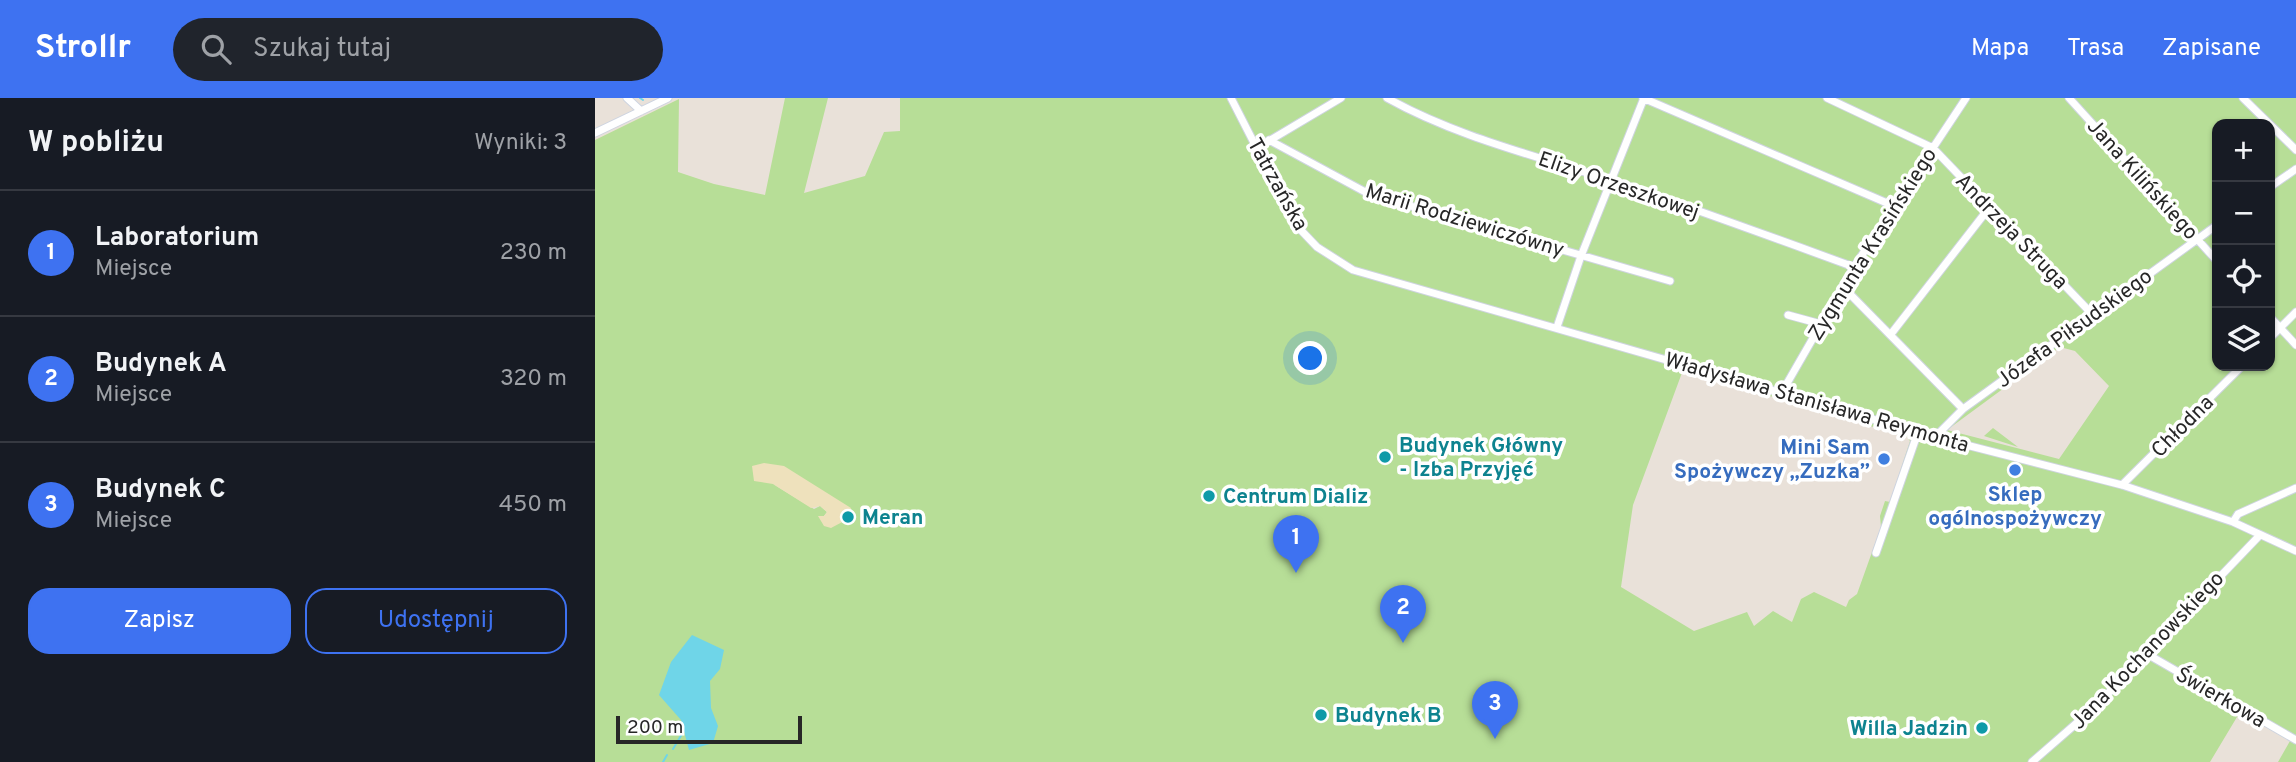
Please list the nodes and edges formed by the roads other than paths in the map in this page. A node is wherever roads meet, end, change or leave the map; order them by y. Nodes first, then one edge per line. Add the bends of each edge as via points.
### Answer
1 (627, 98) edge
2 (668, 98) edge
3 (1231, 98) edge
4 (1341, 98) edge
5 (1387, 98) edge
6 (1644, 98) edge
7 (1828, 98) edge
8 (1966, 98) edge
9 (2069, 98) edge
10 (2243, 98) edge
11 (641, 111) junction
12 (595, 132) edge
13 (1269, 141) junction
14 (1257, 148) junction
15 (1933, 148) junction
16 (2296, 150) edge
17 (2296, 169) edge
18 (1611, 180) junction
19 (2275, 184) edge
20 (1894, 206) junction
21 (1989, 208) junction
22 (2212, 228) edge
23 (2197, 239) junction
24 (1581, 256) junction
25 (2212, 256) edge
26 (1336, 261) joint
27 (1854, 267) junction
28 (1670, 281) dead end
29 (1843, 287) junction
30 (2296, 312) edge
31 (2092, 314) junction
32 (1788, 315) dead end
33 (2275, 322) edge
34 (1821, 324) junction
35 (1557, 327) junction
36 (2280, 328) junction
37 (2275, 333) edge
38 (1891, 334) junction
39 (2296, 345) edge
40 (2237, 371) edge
41 (1782, 392) junction
42 (1963, 409) junction
43 (1918, 432) junction
44 (1935, 437) junction
45 (2122, 485) junction
46 (2296, 488) edge
47 (2233, 522) junction
48 (2260, 535) junction
49 (2296, 551) edge
50 (1877, 553) dead end
51 (2147, 654) junction
52 (2296, 740) edge
53 (2035, 759) edge
54 (2048, 762) edge

1 - 11 street
2 - 11 street
3 - 14 street, Tatrzańska
4 - 13 street
5 - 18 street, Elizy Orzeszkowej via 1464,133
6 - 18 street
6 - 20 street
7 - 15 street
8 - 15 street, Zygmunta Krasińskiego
9 - 23 street, Jana Kilińskiego
10 - 16 street
11 - 12 street
13 - 14 street
13 - 24 street, Marii Rodziewiczówny via 1369,194
14 - 26 street, Tatrzańska via 1296,225
15 - 20 street, Zygmunta Krasińskiego
15 - 21 street, Andrzeja Struga
17 - 19 street
18 - 24 street
18 - 27 street, Elizy Orzeszkowej
20 - 27 street, Zygmunta Krasińskiego
21 - 31 street, Andrzeja Struga
21 - 38 street
22 - 23 street, Józefa Piłsudskiego
23 - 25 street, Jana Kilińskiego
23 - 31 street, Józefa Piłsudskiego
24 - 28 street, Marii Rodziewiczówny
24 - 35 street
26 - 35 street, Władysława Stanisława Reymonta via 1372,277
27 - 29 street, Zygmunta Krasińskiego
29 - 34 street, Zygmunta Krasińskiego
29 - 38 street
30 - 36 street
31 - 42 street, Józefa Piłsudskiego
32 - 34 street
33 - 36 street
34 - 41 street, Zygmunta Krasińskiego
35 - 41 street, Władysława Stanisława Reymonta
36 - 37 street
36 - 39 street
38 - 42 street
40 - 45 street, Chłodna
41 - 43 street, Władysława Stanisława Reymonta
42 - 44 street, Józefa Piłsudskiego
43 - 44 street, Władysława Stanisława Reymonta
43 - 50 street
44 - 45 street, Władysława Stanisława Reymonta
45 - 47 street, Władysława Stanisława Reymonta
46 - 47 street via 2238,514
47 - 48 street, Władysława Stanisława Reymonta
48 - 49 street, Władysława Stanisława Reymonta
48 - 51 street, Jana Kochanowskiego
51 - 52 street, Świerkowa
51 - 53 street, Jana Kochanowskiego
53 - 54 street

